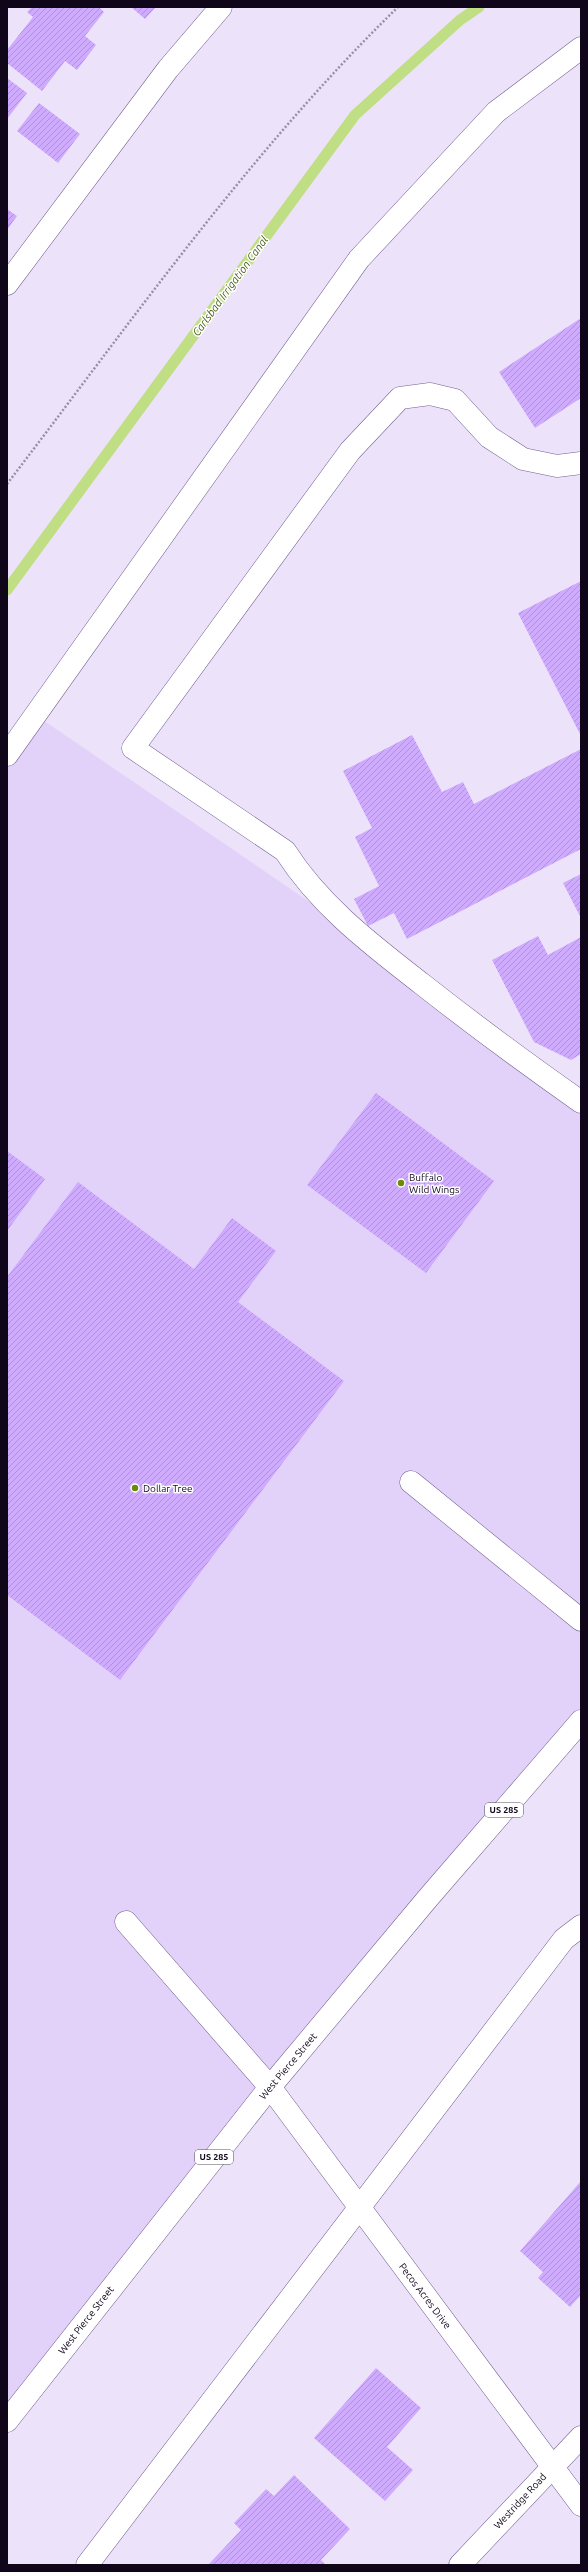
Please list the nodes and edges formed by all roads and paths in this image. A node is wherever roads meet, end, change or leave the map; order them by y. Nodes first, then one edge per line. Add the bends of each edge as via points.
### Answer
1 (221, 7) edge
2 (398, 7) edge
3 (581, 48) edge
4 (7, 284) edge
5 (581, 464) edge
6 (7, 484) edge
7 (7, 755) edge
8 (581, 1102) edge
9 (411, 1482) dead end
10 (581, 1620) edge
11 (581, 1721) edge
12 (126, 1922) dead end
13 (581, 1926) edge
14 (270, 2086) junction
15 (358, 2208) junction
16 (7, 2421) edge
17 (581, 2437) edge
18 (553, 2466) junction
19 (581, 2505) edge
20 (87, 2565) edge
21 (460, 2565) edge

1 - 4 main road via 168,69
2 - 6 path via 350,53 229,196
3 - 7 main road via 496,112 359,259
5 - 8 main road via 557,466 523,459 489,437 455,400 430,394 400,398 350,451 133,748 285,851 325,903 364,939 498,1044
9 - 10 main road
11 - 14 main road, West Pierce Street / US 285
12 - 14 main road, Pecos Acres Drive
13 - 15 main road via 564,1939
14 - 15 main road, Pecos Acres Drive
14 - 16 main road, West Pierce Street / US 285
15 - 18 main road, Pecos Acres Drive
15 - 20 main road
17 - 18 main road, Westridge Road
18 - 19 main road, Pecos Acres Drive
18 - 21 main road, Westridge Road

